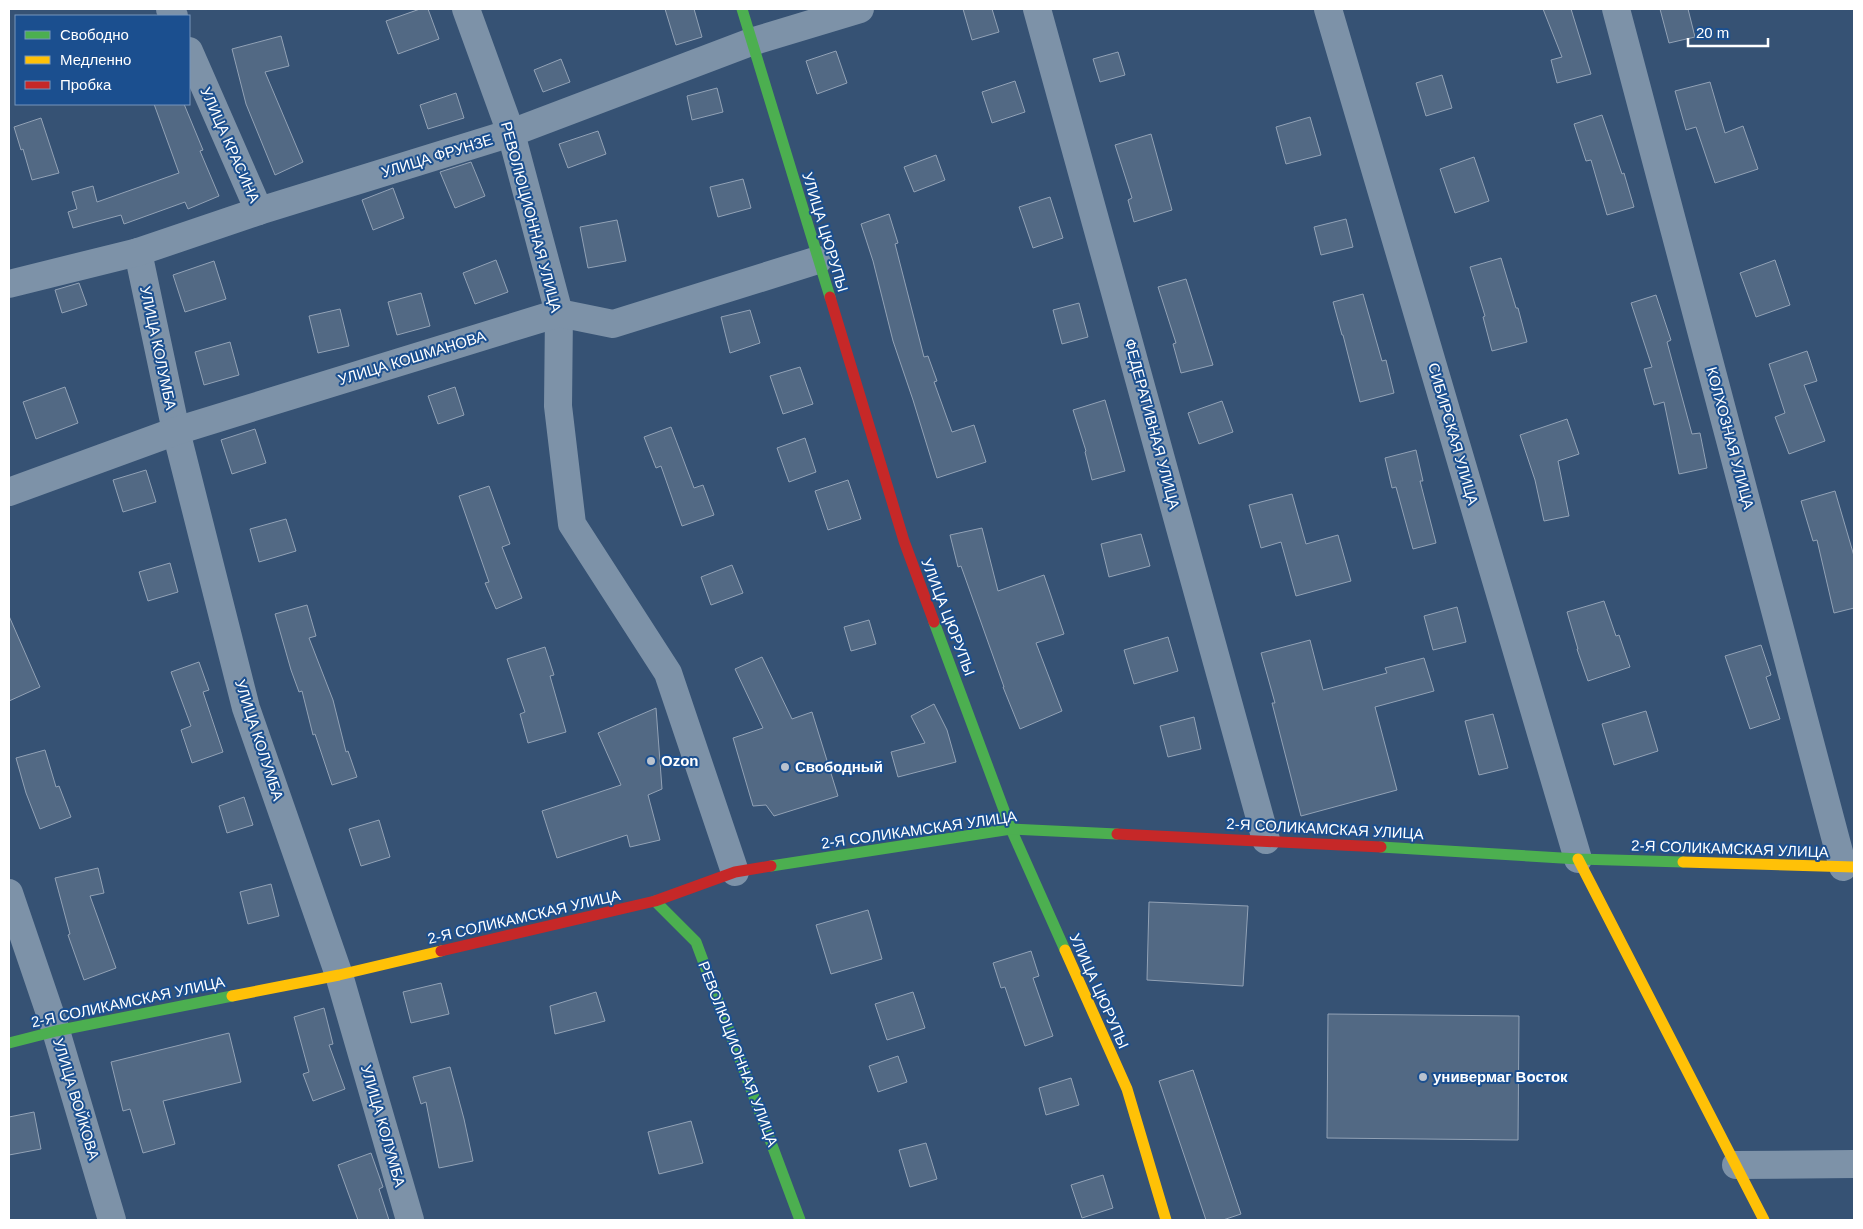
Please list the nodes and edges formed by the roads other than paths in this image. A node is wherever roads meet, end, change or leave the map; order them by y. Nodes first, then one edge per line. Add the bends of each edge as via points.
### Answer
1 (466, 9) edge
2 (742, 9) edge
3 (860, 9) edge
4 (1037, 9) edge
5 (1328, 9) edge
6 (1616, 9) edge
7 (751, 42) junction
8 (190, 53) edge
9 (511, 133) junction
10 (258, 211) junction
11 (138, 252) junction
12 (818, 260) junction
13 (10, 278) edge
14 (559, 313) junction
15 (176, 431) junction
16 (9, 492) edge
17 (1011, 829) junction
18 (1266, 840) junction
19 (1578, 859) junction
20 (1849, 867) edge
21 (735, 872) junction
22 (9, 893) edge
23 (655, 901) junction
24 (339, 975) junction
25 (56, 1031) junction
26 (9, 1043) edge
27 (1854, 1164) edge
28 (1736, 1165) junction
29 (112, 1220) edge
30 (410, 1220) edge
31 (800, 1220) edge
32 (1166, 1220) edge
33 (1764, 1220) edge

1 - 9 street, РЕВОЛЮЦИОННАЯ УЛИЦА
2 - 7 main road, УЛИЦА ЦЮРУПЫ
3 - 7 street, УЛИЦА ФРУНЗЕ
4 - 18 street, ФЕДЕРАТИВНАЯ УЛИЦА
5 - 19 street, СИБИРСКАЯ УЛИЦА
6 - 20 street, КОЛХОЗНАЯ УЛИЦА
7 - 9 street, УЛИЦА ФРУНЗЕ
7 - 12 main road, УЛИЦА ЦЮРУПЫ
8 - 10 street, УЛИЦА КРАСИНА
9 - 10 street, УЛИЦА ФРУНЗЕ
9 - 14 street, РЕВОЛЮЦИОННАЯ УЛИЦА
10 - 11 street, УЛИЦА ФРУНЗЕ
11 - 13 street, УЛИЦА ФРУНЗЕ
11 - 15 street, УЛИЦА КОЛУМБА
12 - 14 street, УЛИЦА КОШМАНОВА via 613,324
12 - 17 main road, УЛИЦА ЦЮРУПЫ via 904,541
14 - 15 street, УЛИЦА КОШМАНОВА
14 - 21 street, РЕВОЛЮЦИОННАЯ УЛИЦА via 558,406 572,524 668,673
15 - 16 street, УЛИЦА КОШМАНОВА
15 - 24 street, УЛИЦА КОЛУМБА via 246,708
17 - 18 main road, 2-Я СОЛИКАМСКАЯ УЛИЦА
17 - 21 main road, 2-Я СОЛИКАМСКАЯ УЛИЦА
17 - 32 main road, УЛИЦА ЦЮРУПЫ via 1127,1089
18 - 19 main road, 2-Я СОЛИКАМСКАЯ УЛИЦА
19 - 20 main road, 2-Я СОЛИКАМСКАЯ УЛИЦА
19 - 28 main road
21 - 23 main road, 2-Я СОЛИКАМСКАЯ УЛИЦА
22 - 25 street, УЛИЦА ВОЙКОВА
23 - 24 main road, 2-Я СОЛИКАМСКАЯ УЛИЦА
23 - 31 main road, РЕВОЛЮЦИОННАЯ УЛИЦА via 696,942
24 - 25 main road, 2-Я СОЛИКАМСКАЯ УЛИЦА
24 - 30 street, УЛИЦА КОЛУМБА
25 - 26 main road, 2-Я СОЛИКАМСКАЯ УЛИЦА
25 - 29 street, УЛИЦА ВОЙКОВА
27 - 28 street
28 - 33 main road

